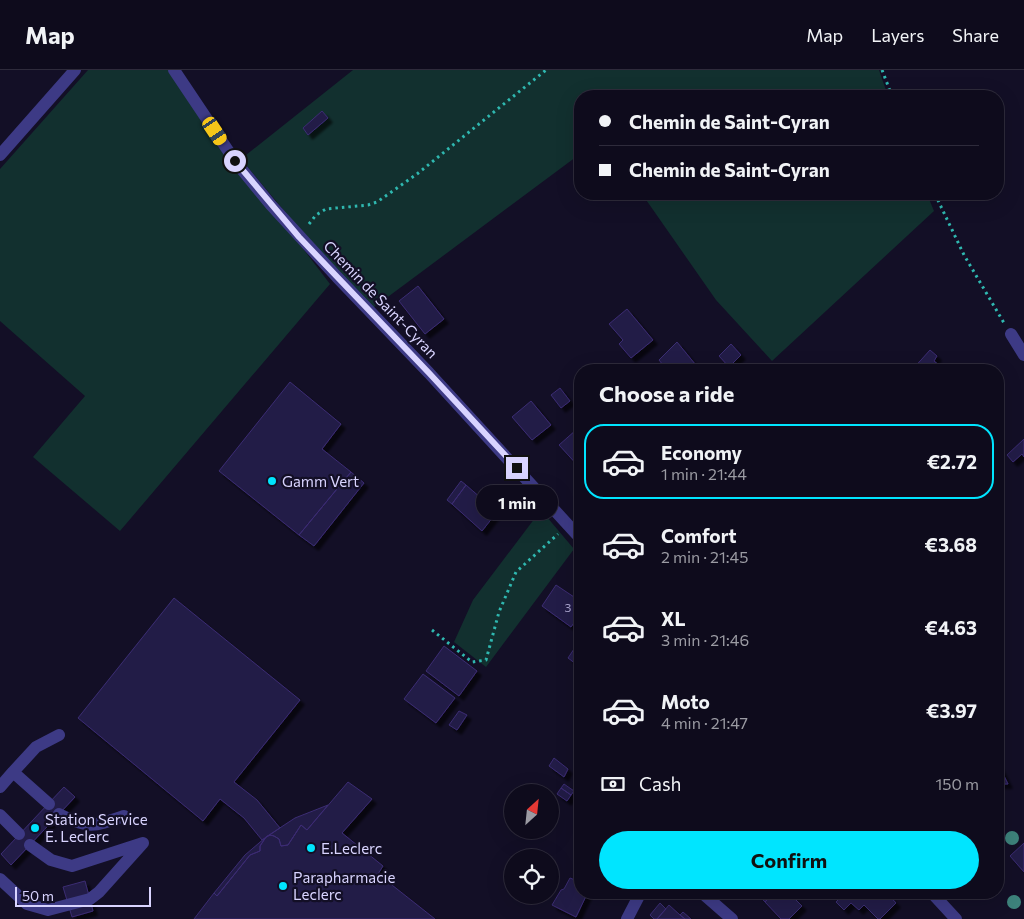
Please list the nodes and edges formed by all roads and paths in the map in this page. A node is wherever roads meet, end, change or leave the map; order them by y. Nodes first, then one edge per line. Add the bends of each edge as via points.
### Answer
1 (75, 70) edge
2 (174, 70) edge
3 (546, 70) edge
4 (882, 70) edge
5 (890, 90) edge
6 (0, 155) edge
7 (938, 200) edge
8 (299, 237) junction
9 (1011, 334) joint
10 (1024, 355) edge
11 (568, 525) junction
12 (574, 532) edge
13 (432, 630) dead end
14 (59, 735) dead end
15 (13, 772) junction
16 (0, 786) edge
17 (49, 804) dead end
18 (60, 814) dead end
19 (0, 815) edge
20 (124, 816) dead end
21 (19, 834) dead end
22 (30, 845) dead end
23 (0, 879) edge
24 (637, 899) edge
25 (709, 899) edge
26 (937, 899) edge
27 (627, 919) edge
28 (732, 919) edge
29 (956, 919) edge

1 - 6 street
2 - 8 street, Chemin de Saint-Cyran via 235,161
3 - 8 path via 417,174 377,202 326,209 316,215
4 - 5 path
7 - 9 path via 964,255
8 - 11 street, Chemin de Saint-Cyran
9 - 10 street
11 - 12 street, Chemin de Saint-Cyran
11 - 13 path via 516,572 499,612 486,660 472,662
14 - 15 street via 36,747
15 - 16 street
15 - 17 street
18 - 20 street via 91,826
19 - 21 street
22 - 23 street via 51,860 72,866 143,843 90,899 48,910 27,904
24 - 27 street
25 - 28 street
26 - 29 street

